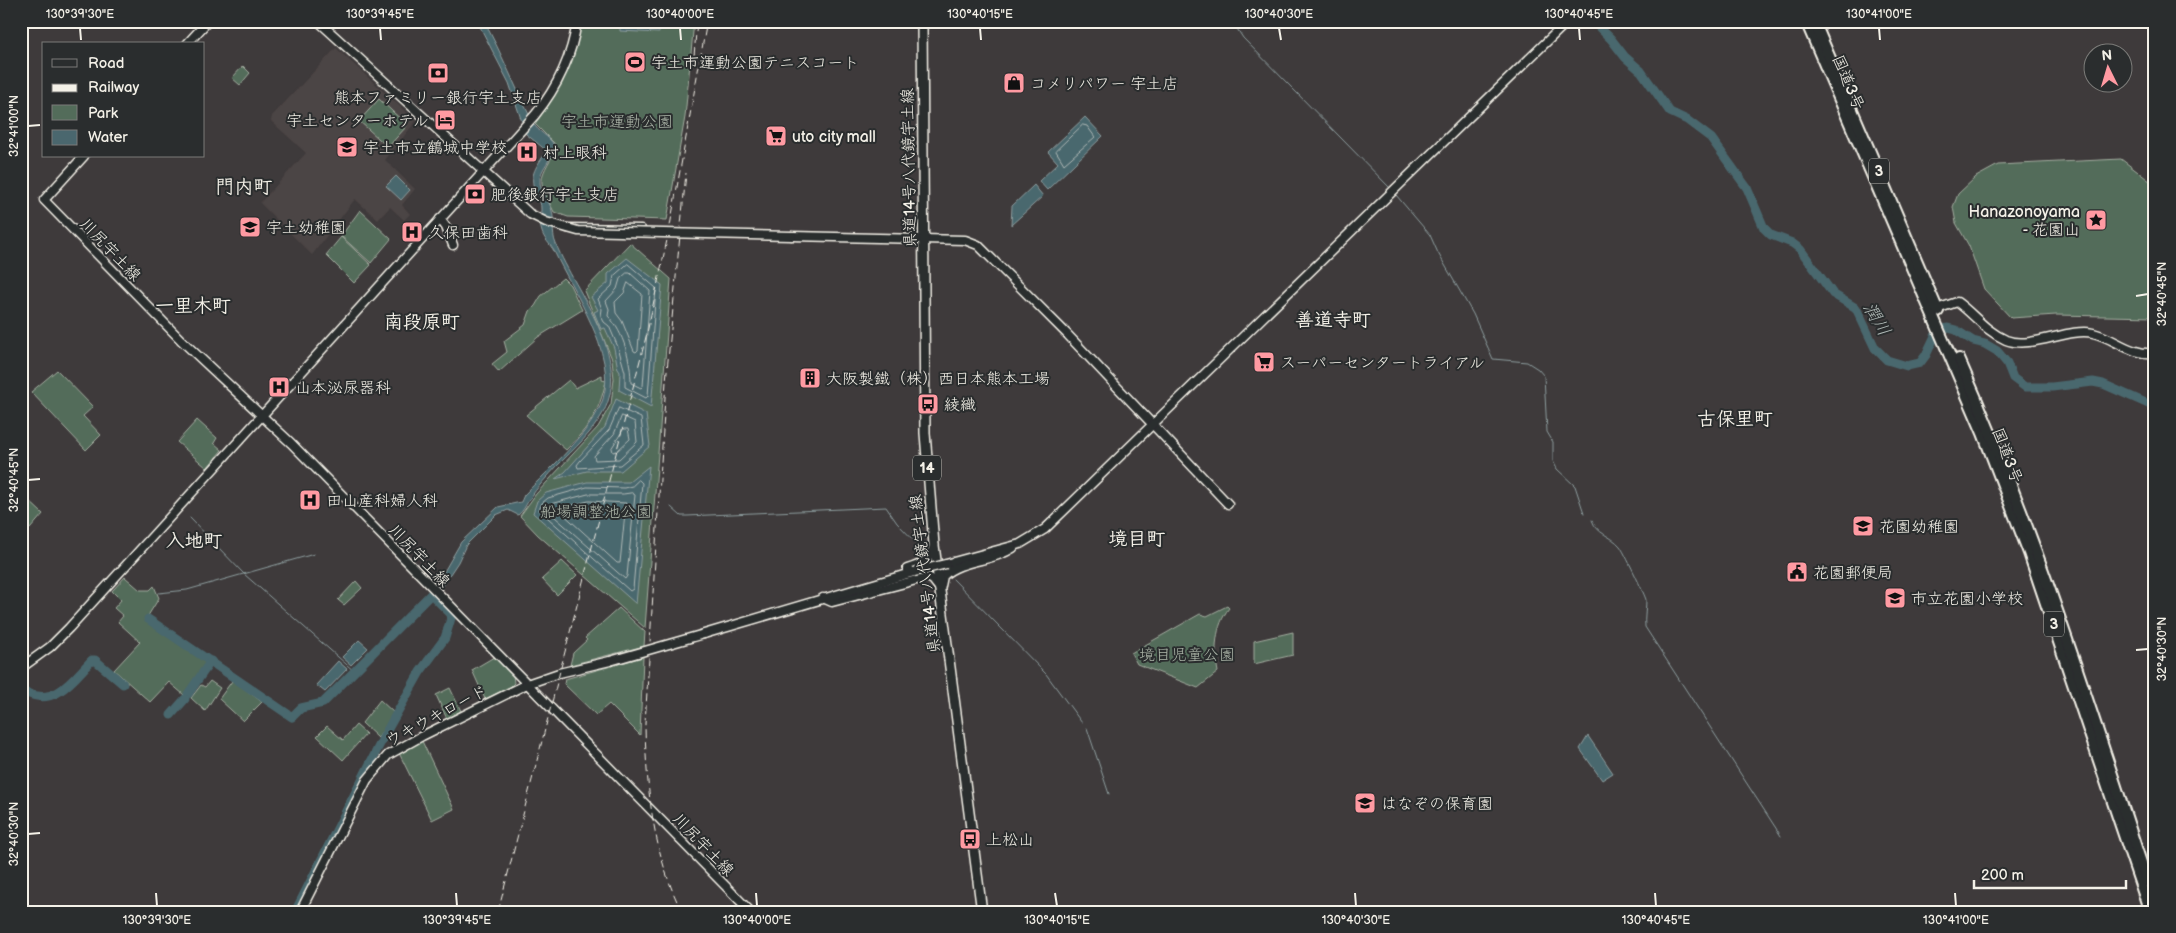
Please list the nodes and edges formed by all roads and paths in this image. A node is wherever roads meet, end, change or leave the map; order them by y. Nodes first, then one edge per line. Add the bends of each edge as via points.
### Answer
1 (208, 21) edge
2 (318, 21) edge
3 (577, 21) edge
4 (922, 21) edge
5 (1568, 21) edge
6 (1806, 21) edge
7 (1814, 21) edge
8 (189, 42) edge
9 (82, 158) edge
10 (482, 172) junction
11 (440, 219) junction
12 (563, 228) junction
13 (660, 230) dead end
14 (925, 238) junction
15 (453, 244) dead end
16 (1934, 310) junction
17 (1949, 342) junction
18 (2155, 353) edge
19 (262, 415) junction
20 (1152, 426) junction
21 (1228, 504) dead end
22 (1020, 544) junction
23 (934, 545) junction
24 (941, 590) junction
25 (837, 594) junction
26 (823, 598) junction
27 (21, 668) edge
28 (527, 684) junction
29 (2155, 906) edge
30 (300, 912) edge
31 (751, 912) edge
32 (982, 912) edge
33 (2150, 912) edge

1 - 8 street
2 - 10 street
3 - 10 street via 571,49 550,97
4 - 14 main road, 県道14号八代鏡宇土線 / 14
5 - 20 street
6 - 16 highway, 国道3号 / 3 via 1914,274
7 - 16 highway, 国道3号 / 3
9 - 19 street, 川尻宇土線 via 44,200 181,340
10 - 11 street
10 - 12 street, bridge via 530,214
11 - 15 street
11 - 19 street
12 - 13 street
12 - 14 street, bridge via 578,231
14 - 20 street via 964,240 978,245
14 - 23 main road, 県道14号八代鏡宇土線 / 14 via 925,434
16 - 17 highway, 国道3号 / 3
16 - 18 street via 1957,302 1983,326 2006,340 2032,341 2092,332 2132,350
17 - 29 highway, 国道3号 / 3 via 1991,430 2036,550
17 - 33 highway, 国道3号 / 3 via 2030,553
19 - 27 street via 69,628
19 - 28 street, 川尻宇土線
20 - 21 street
20 - 22 street via 1045,530
22 - 24 street via 1006,552 954,568 942,579
22 - 25 street, bridge
23 - 24 main road, 県道14号八代鏡宇土線 / 14
23 - 25 street via 925,563 862,581
24 - 26 street via 928,577 832,602
24 - 32 main road, 県道14号八代鏡宇土線 / 14
25 - 26 street, ウキウキロード
26 - 28 street, ウキウキロード, bridge
28 - 30 street, ウキウキロード via 388,755 367,780
28 - 31 street, 川尻宇土線

